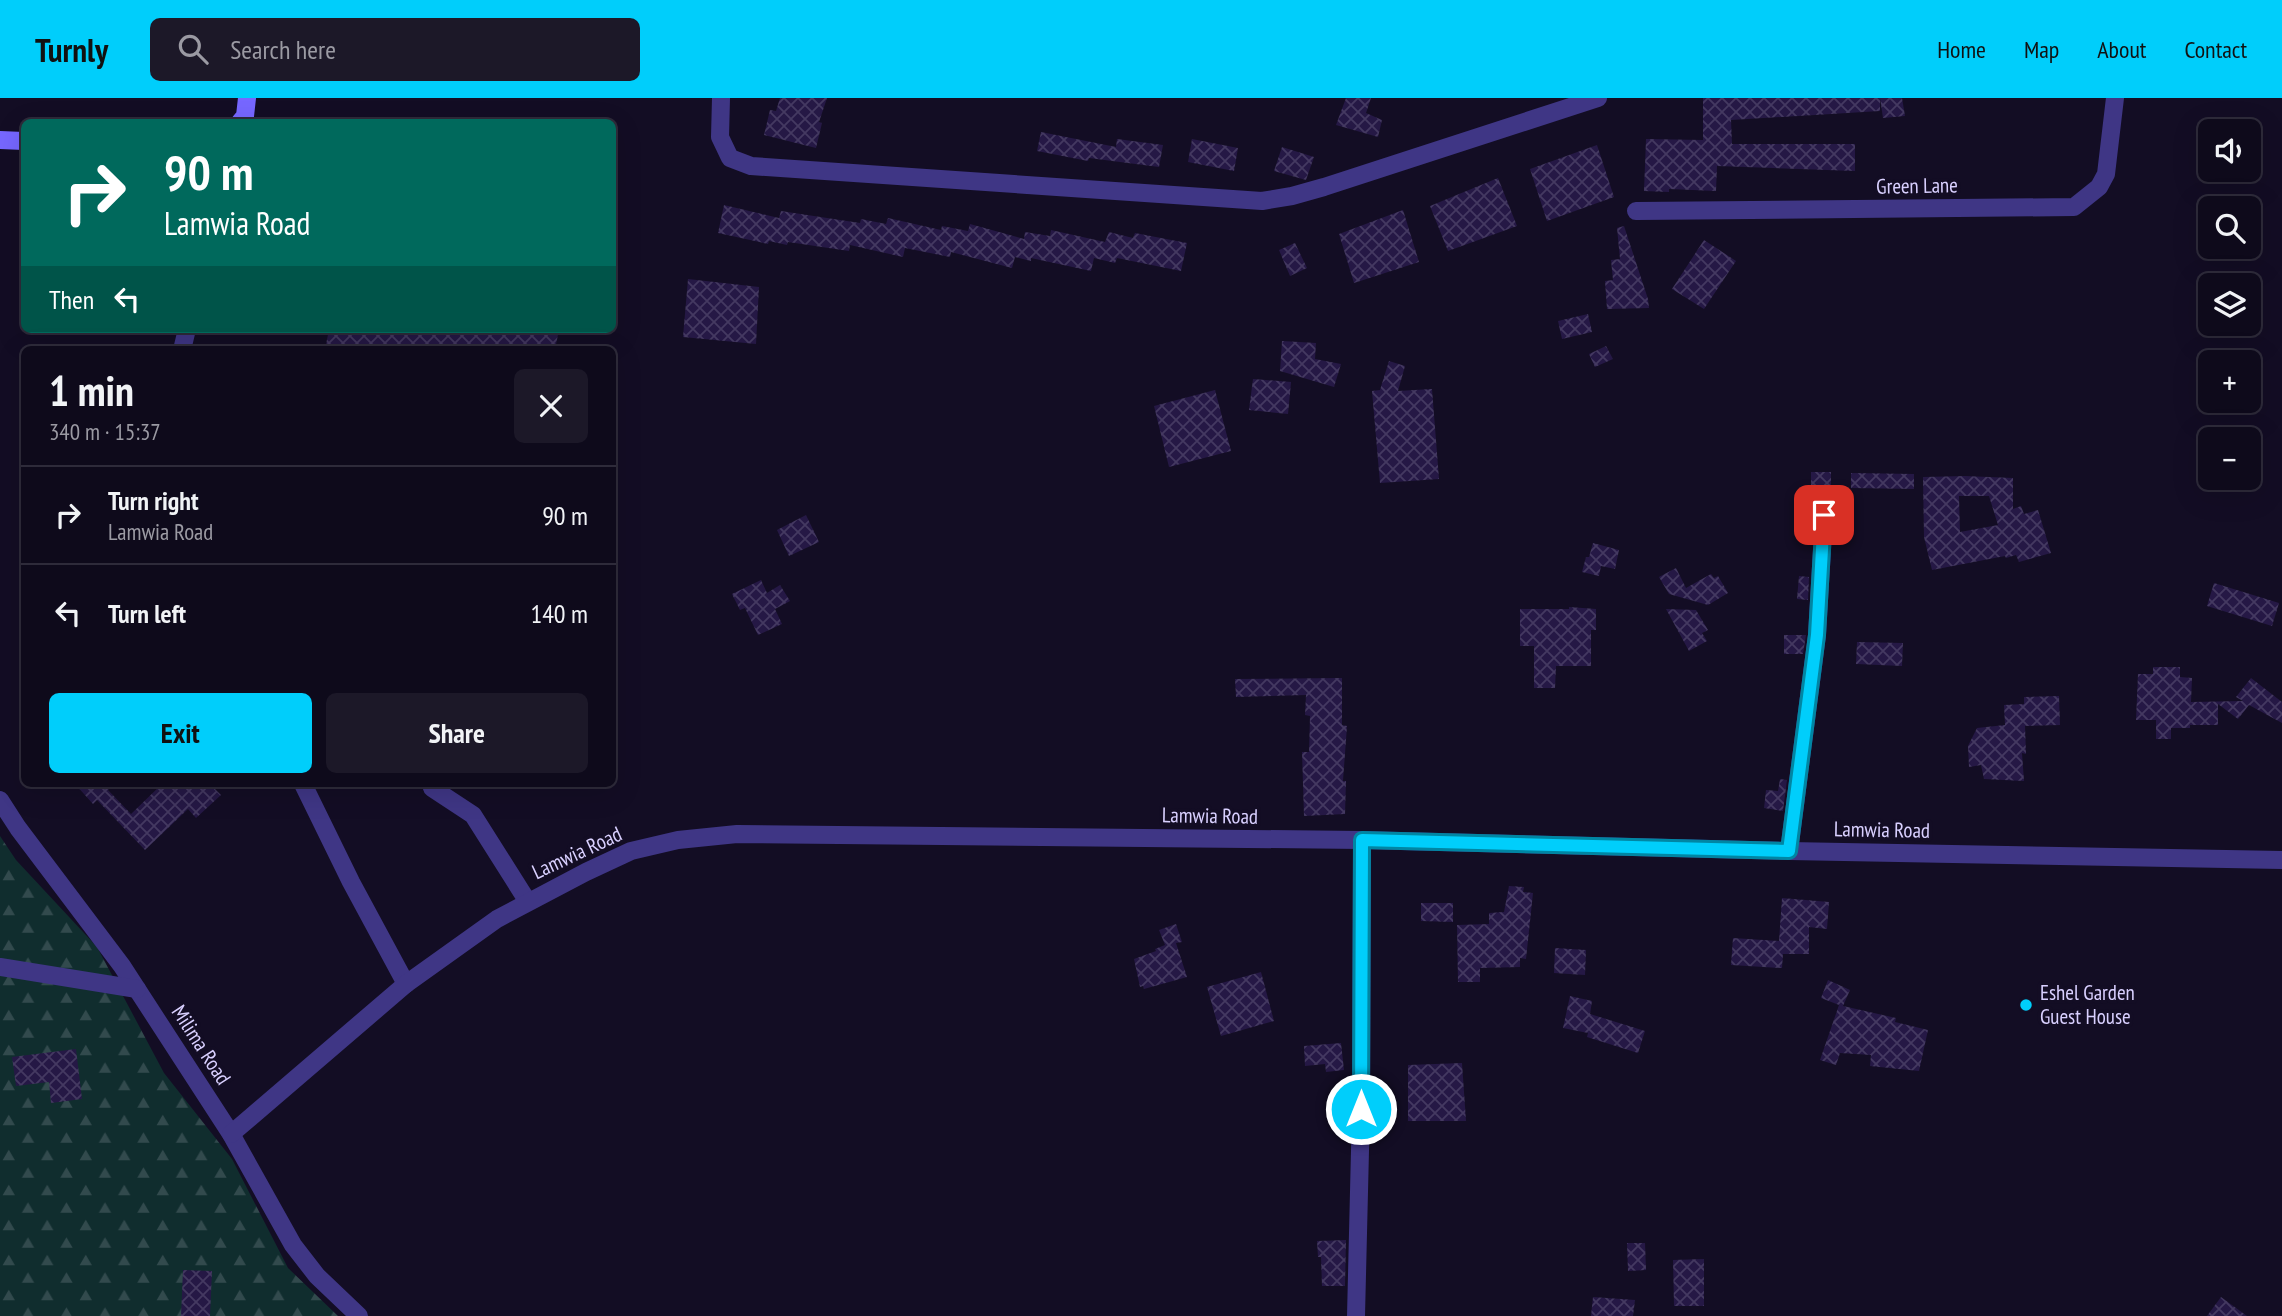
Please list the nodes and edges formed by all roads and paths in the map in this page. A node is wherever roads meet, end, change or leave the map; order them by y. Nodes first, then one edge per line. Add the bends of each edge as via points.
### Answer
1 (247, 98) edge
2 (721, 98) edge
3 (1598, 98) edge
4 (2115, 98) edge
5 (242, 119) edge
6 (0, 140) edge
7 (21, 141) edge
8 (1636, 211) dead end
9 (1824, 515) dead end
10 (304, 787) edge
11 (432, 788) dead end
12 (0, 800) edge
13 (1362, 840) junction
14 (1789, 851) junction
15 (2282, 860) edge
16 (528, 902) junction
17 (0, 967) edge
18 (406, 984) junction
19 (137, 989) junction
20 (231, 1134) junction
21 (359, 1316) edge
22 (1356, 1316) edge

1 - 5 street
2 - 3 street via 720,137 730,158 751,166 1262,201 1292,197
4 - 8 street, Green Lane via 2106,174 2099,187 2074,207
6 - 7 street
9 - 14 street via 1817,635
10 - 18 street
11 - 16 street via 473,815
12 - 19 street, Milima Road
13 - 14 street, Lamwia Road
13 - 16 street, Lamwia Road via 737,834 631,851
13 - 22 street
14 - 15 street, Lamwia Road
16 - 18 street, Lamwia Road
17 - 19 street
18 - 20 street, Lamwia Road
19 - 20 street, Milima Road
20 - 21 street, Milima Road via 293,1245 317,1276

